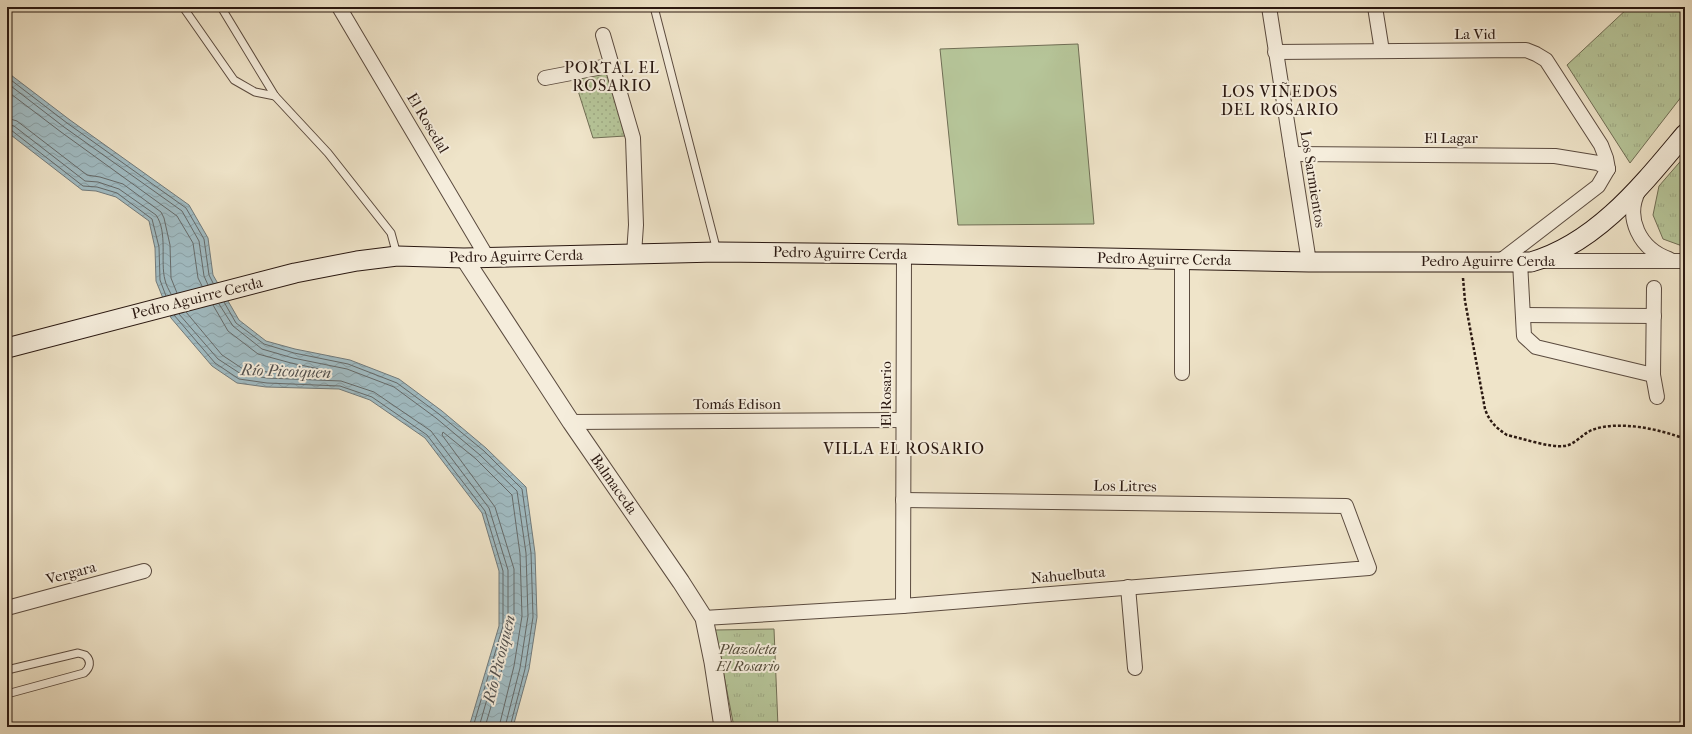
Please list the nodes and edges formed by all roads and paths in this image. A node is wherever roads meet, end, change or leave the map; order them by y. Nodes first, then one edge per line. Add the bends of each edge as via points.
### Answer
1 (183, 7) edge
2 (221, 7) edge
3 (339, 7) edge
4 (654, 7) edge
5 (1269, 7) edge
6 (1375, 7) edge
7 (603, 35) dead end
8 (1382, 51) junction
9 (1276, 52) junction
10 (613, 65) junction
11 (545, 78) dead end
12 (275, 96) junction
13 (1685, 134) edge
14 (1292, 154) junction
15 (1608, 169) junction
16 (1644, 183) junction
17 (718, 252) junction
18 (634, 254) junction
19 (904, 254) junction
20 (397, 256) junction
21 (487, 257) junction
22 (464, 258) junction
23 (1182, 259) junction
24 (1462, 261) junction
25 (1682, 261) edge
26 (1309, 262) junction
27 (1499, 262) junction
28 (1526, 262) junction
29 (1654, 288) dead end
30 (1523, 315) junction
31 (1654, 316) junction
32 (7, 348) edge
33 (1182, 373) dead end
34 (1653, 375) junction
35 (1657, 397) dead end
36 (903, 420) junction
37 (571, 422) junction
38 (1685, 439) edge
39 (903, 500) junction
40 (1346, 506) joint
41 (144, 571) dead end
42 (1128, 587) junction
43 (903, 606) junction
44 (7, 608) edge
45 (704, 618) junction
46 (1135, 668) dead end
47 (7, 670) edge
48 (7, 694) edge
49 (723, 727) edge

1 - 12 lane via 234,80 255,92
2 - 12 lane
3 - 21 street, El Rosedal
4 - 17 lane
5 - 9 street, Los Sarmientos
6 - 8 street
7 - 10 street
8 - 9 street, La Vid
8 - 15 street, La Vid via 1526,50 1536,54 1546,60 1601,146
9 - 14 street, Los Sarmientos
10 - 11 street
10 - 18 street via 633,138 636,225
12 - 20 lane via 328,153 391,233
13 - 16 main road
14 - 15 street, El Lagar via 1555,156 1598,163
14 - 26 street, Los Sarmientos
15 - 27 street via 1598,186
16 - 25 street via 1634,201 1634,222 1637,231 1653,252 1665,258
16 - 28 main road via 1610,216 1578,240 1557,253
17 - 18 main road, Pedro Aguirre Cerda
17 - 19 main road, Pedro Aguirre Cerda
18 - 21 main road, Pedro Aguirre Cerda
19 - 23 main road, Pedro Aguirre Cerda
19 - 36 street, El Rosario
20 - 22 main road, Pedro Aguirre Cerda
20 - 32 main road, Pedro Aguirre Cerda via 295,273
21 - 22 main road, Pedro Aguirre Cerda
22 - 37 street, Balmaceda
23 - 26 main road, Pedro Aguirre Cerda
23 - 33 street
24 - 26 main road, Pedro Aguirre Cerda
24 - 27 main road, Pedro Aguirre Cerda
24 - 38 path via 1465,300 1485,409 1491,421 1501,431 1507,435 1557,446 1569,445 1593,429 1620,426 1651,429
25 - 28 street, Pedro Aguirre Cerda
27 - 28 main road, Pedro Aguirre Cerda
28 - 30 street
29 - 31 street
30 - 31 street
30 - 34 street via 1524,336 1536,347
31 - 34 street
34 - 35 street
36 - 37 street, Tomás Edison
36 - 39 street, El Rosario
37 - 45 street, Balmaceda
39 - 40 street, Los Litres
39 - 43 street, El Rosario
40 - 42 street, Nahuelbuta via 1369,568
41 - 44 street, Vergara
42 - 43 street, Nahuelbuta
42 - 46 street
43 - 45 street, Nahuelbuta
45 - 49 street, Balmaceda
47 - 48 lane via 78,653 85,655 90,661 90,666 84,673

